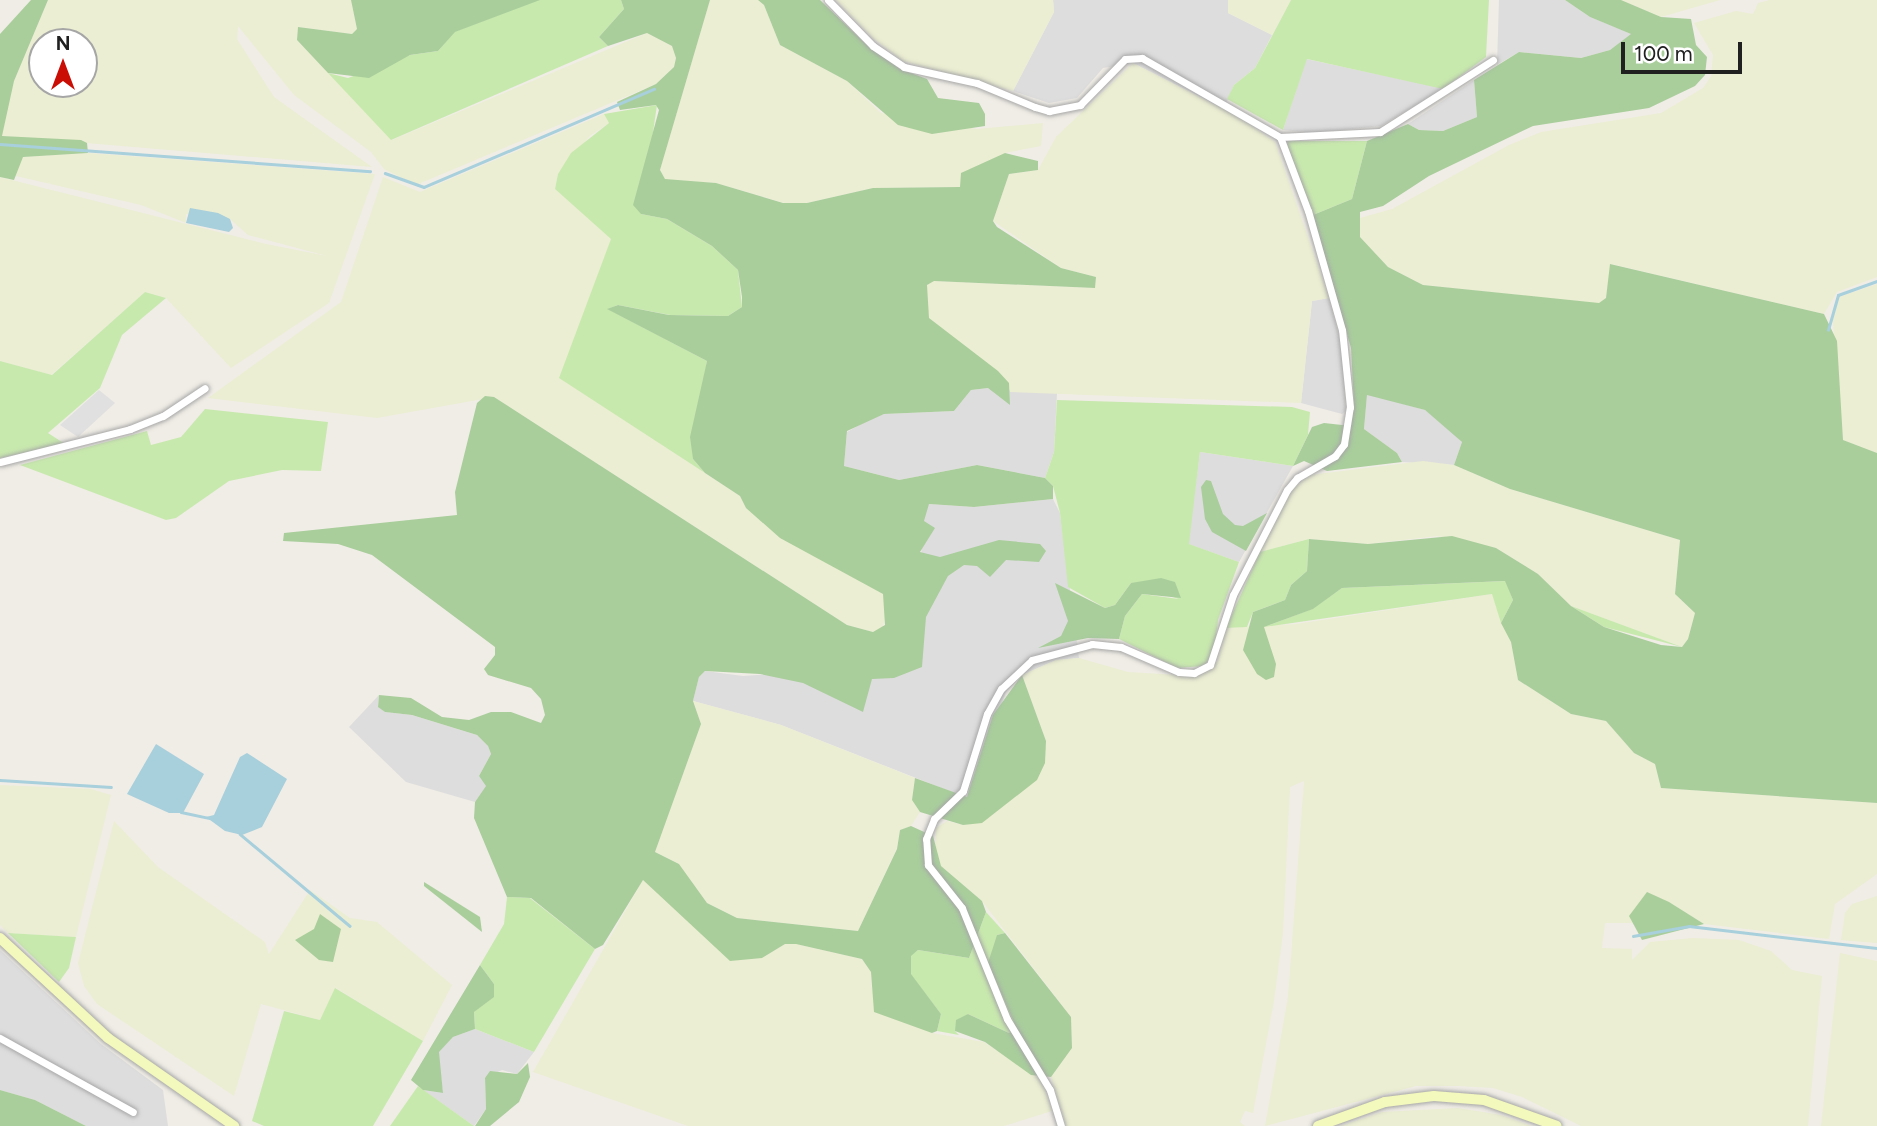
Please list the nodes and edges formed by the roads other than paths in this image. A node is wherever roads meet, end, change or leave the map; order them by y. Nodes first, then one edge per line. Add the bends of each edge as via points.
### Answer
1 (828, 0) edge
2 (1493, 60) dead end
3 (1280, 137) junction
4 (205, 388) dead end
5 (3, 463) edge
6 (0, 938) edge
7 (0, 1038) edge
8 (133, 1112) dead end
9 (234, 1126) edge
10 (1061, 1126) edge
11 (1318, 1126) edge
12 (1557, 1126) edge

1 - 3 street via 873,46 904,67 976,83 1035,107 1049,111 1080,105 1125,59 1142,58
2 - 3 street via 1451,91 1380,132
3 - 10 street via 1308,211 1342,330 1350,407 1344,444 1335,456 1297,478 1287,490 1233,595 1210,665 1200,672 1179,672 1121,648 1092,644 1032,660 1001,689 987,714 963,790 934,819 926,839 928,865 962,908 1007,1019 1050,1090
4 - 5 street via 163,416 130,429
6 - 9 main road via 108,1038
7 - 8 street
11 - 12 main road via 1385,1102 1434,1096 1484,1100

